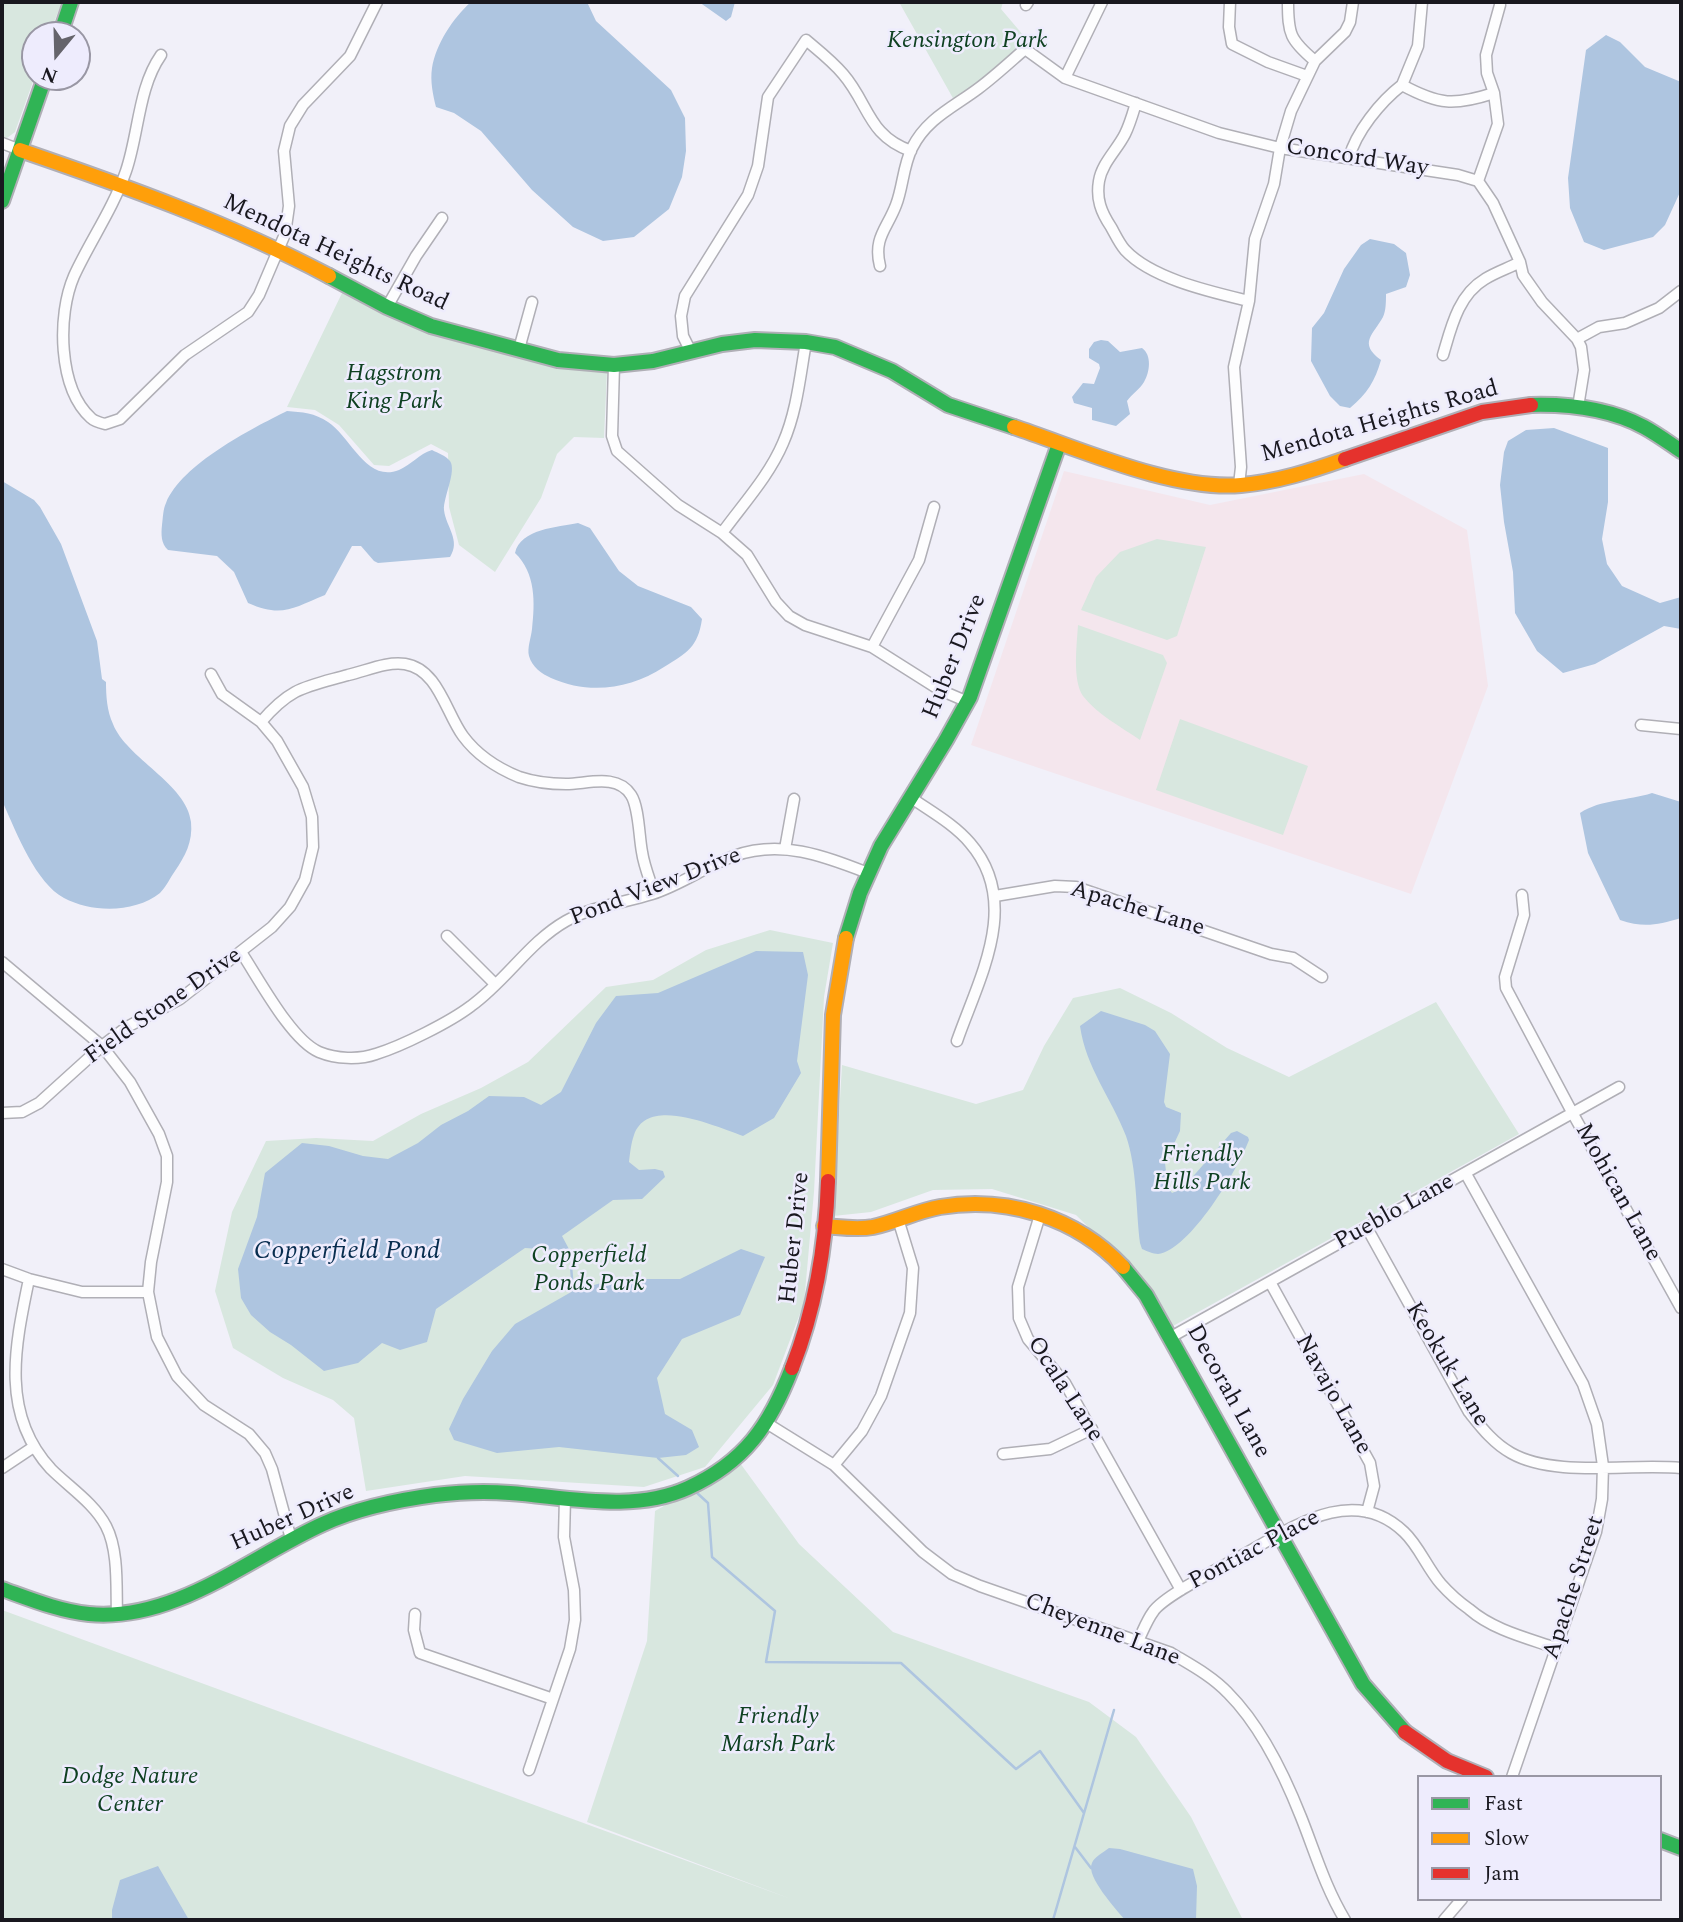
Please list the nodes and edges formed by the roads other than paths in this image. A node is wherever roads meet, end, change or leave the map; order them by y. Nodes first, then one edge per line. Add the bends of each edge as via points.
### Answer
1 (71, 2) edge
2 (377, 2) edge
3 (1102, 2) edge
4 (1230, 2) edge
5 (1288, 2) edge
6 (1353, 2) edge
7 (1422, 2) edge
8 (1500, 5) dead end
9 (65, 21) edge
10 (161, 55) dead end
11 (1315, 61) junction
12 (1307, 76) junction
13 (1065, 78) junction
14 (1402, 85) junction
15 (40, 91) edge
16 (1494, 93) junction
17 (1136, 103) junction
18 (2, 143) edge
19 (1280, 148) junction
20 (20, 150) junction
21 (911, 151) junction
22 (1349, 159) junction
23 (1478, 181) junction
24 (121, 185) junction
25 (2, 201) edge
26 (442, 218) dead end
27 (278, 249) junction
28 (1520, 262) junction
29 (880, 265) dead end
30 (1681, 291) edge
31 (1249, 301) junction
32 (532, 302) dead end
33 (387, 307) junction
34 (1577, 339) junction
35 (806, 342) junction
36 (519, 349) junction
37 (691, 352) junction
38 (1443, 355) dead end
39 (614, 365) junction
40 (1578, 407) junction
41 (1059, 444) junction
42 (1681, 451) edge
43 (1239, 485) junction
44 (934, 507) dead end
45 (722, 533) junction
46 (872, 647) junction
47 (211, 674) dead end
48 (968, 702) junction
49 (261, 722) junction
50 (1641, 725) dead end
51 (1681, 729) edge
52 (910, 797) junction
53 (794, 799) dead end
54 (785, 849) junction
55 (868, 873) junction
56 (654, 893) junction
57 (1522, 895) dead end
58 (995, 896) junction
59 (447, 936) dead end
60 (241, 953) junction
61 (2, 962) edge
62 (1322, 977) dead end
63 (495, 984) junction
64 (957, 1041) dead end
65 (102, 1046) junction
66 (1619, 1087) dead end
67 (2, 1113) edge
68 (1573, 1114) junction
69 (1466, 1174) junction
70 (1040, 1215) junction
71 (898, 1219) junction
72 (824, 1226) junction
73 (1367, 1228) junction
74 (2, 1269) edge
75 (29, 1279) junction
76 (1270, 1282) junction
77 (149, 1292) junction
78 (1681, 1308) edge
79 (1171, 1337) junction
80 (768, 1424) junction
81 (1091, 1429) junction
82 (32, 1448) junction
83 (1003, 1454) dead end
84 (834, 1465) junction
85 (1603, 1466) junction
86 (2, 1468) edge
87 (1681, 1468) edge
88 (565, 1498) junction
89 (1367, 1512) junction
90 (1280, 1534) junction
91 (291, 1539) junction
92 (2, 1589) edge
93 (1181, 1590) junction
94 (415, 1614) dead end
95 (117, 1615) junction
96 (1138, 1640) junction
97 (1556, 1648) junction
98 (553, 1699) junction
99 (529, 1770) dead end
100 (1481, 1775) edge
101 (1513, 1775) edge
102 (1662, 1841) edge
103 (1681, 1847) edge
104 (1460, 1901) edge
105 (1345, 1920) edge
106 (1444, 1920) edge

1 - 9 street
2 - 27 street via 349,56 290,125 284,151 289,206
3 - 13 street
4 - 12 street via 1232,44
5 - 11 street via 1290,36
6 - 11 street via 1345,32
7 - 14 street via 1418,46
8 - 16 street via 1486,55
10 - 24 street via 149,71
11 - 12 street
12 - 19 street
13 - 17 street, Concord Way
13 - 21 street, Concord Way via 1025,49 933,119
14 - 16 street via 1455,103
14 - 22 street via 1373,116
15 - 20 street
16 - 23 street via 1497,124
17 - 19 street, Concord Way via 1219,133
17 - 31 street via 1099,180 1102,214 1135,258 1196,289
18 - 20 street
19 - 22 street, Concord Way
19 - 31 street via 1274,184 1255,239
20 - 24 street, Mendota Heights Road
20 - 25 street
21 - 29 street via 896,205 877,243
21 - 37 street via 881,135 844,75 806,40 768,97 758,166 748,195 685,296 683,335
22 - 23 street, Concord Way
23 - 28 street
24 - 27 street, Mendota Heights Road
24 - 27 street via 73,278 64,321 71,389 92,418 105,425 120,419 186,355 248,312
26 - 33 street
27 - 33 street, Mendota Heights Road
28 - 34 street via 1523,275 1542,302
28 - 38 street via 1483,280 1465,297
30 - 34 street via 1659,308
31 - 43 street via 1234,367
32 - 36 street
33 - 36 street, Mendota Heights Road via 432,326
34 - 40 street via 1584,370
35 - 37 street, Mendota Heights Road via 755,340
35 - 41 street, Mendota Heights Road via 863,358 948,405
35 - 45 street via 795,408 783,443
36 - 39 street, Mendota Heights Road via 558,360
37 - 39 street, Mendota Heights Road
39 - 45 street via 612,436 617,451 678,505
40 - 42 street, Mendota Heights Road via 1644,427
40 - 43 street, Mendota Heights Road via 1533,405 1482,412 1303,474
41 - 43 street, Mendota Heights Road via 1156,475
41 - 48 street, Huber Drive
44 - 46 street via 919,560
45 - 46 street via 747,555 789,616
46 - 48 street via 940,690
47 - 49 street, Field Stone Drive via 222,694
48 - 52 street, Huber Drive
49 - 56 street via 279,701 299,688 389,664 419,669 429,676 463,736 499,768 542,783 606,781 624,787 636,808 642,856
49 - 60 street, Field Stone Drive via 303,787 312,817 313,847 305,880 290,907
50 - 51 street
52 - 55 street, Huber Drive
52 - 58 street via 970,843 986,868
53 - 54 street
54 - 55 street, Pond View Drive via 821,854
54 - 56 street, Pond View Drive via 735,856
55 - 72 street, Huber Drive via 848,930 834,997
56 - 63 street, Pond View Drive via 595,908 566,921 540,939
57 - 68 street, Mohican Lane via 1524,915 1505,977 1506,988
58 - 62 street, Apache Lane via 1076,887 1293,958
58 - 64 street via 993,940
59 - 63 street
60 - 63 street, Pond View Drive via 297,1037 317,1051 341,1058 375,1055 445,1022 472,1006
60 - 65 street, Field Stone Drive via 180,999
61 - 65 street
65 - 67 street, Field Stone Drive via 39,1103 22,1112
65 - 77 street via 130,1082 167,1156
66 - 68 street, Pueblo Lane
68 - 69 street, Pueblo Lane
68 - 78 street, Mohican Lane
69 - 73 street, Pueblo Lane
69 - 85 street, Apache Street via 1583,1384 1597,1424
70 - 71 street, Decorah Lane via 979,1203 939,1207
70 - 79 street, Decorah Lane via 1094,1241 1124,1267
70 - 81 street, Ocala Lane via 1018,1287 1019,1318 1028,1339 1065,1382
71 - 72 street, Decorah Lane via 862,1228
71 - 84 street via 913,1268 910,1313 881,1396 862,1431
72 - 80 street, Huber Drive via 809,1323
73 - 76 street, Pueblo Lane
73 - 85 street, Keokuk Lane via 1469,1412 1487,1435 1511,1453 1538,1464
74 - 75 street
75 - 77 street via 82,1292
75 - 82 street via 12,1382 17,1416
76 - 79 street, Pueblo Lane
76 - 89 street, Navajo Lane via 1370,1463 1374,1486
77 - 91 street via 157,1337 177,1376 204,1405 249,1434 265,1453
79 - 90 street, Decorah Lane
80 - 84 street, Cheyenne Lane
80 - 88 street, Huber Drive via 743,1454 709,1478 676,1493 645,1501
81 - 83 street via 1050,1449
81 - 93 street, Ocala Lane
82 - 86 street
82 - 95 street via 107,1527 113,1547
84 - 96 street, Cheyenne Lane via 923,1552 952,1574
85 - 87 street, Keokuk Lane
85 - 97 street, Apache Street via 1596,1532
88 - 91 street, Huber Drive via 480,1492 419,1496 352,1513
88 - 98 street via 564,1537 575,1620
89 - 90 street, Pontiac Place via 1327,1512
89 - 97 street, Pontiac Place via 1405,1533 1441,1584 1470,1611 1500,1628
90 - 93 street, Pontiac Place
90 - 100 street, Decorah Lane via 1363,1684 1387,1716 1437,1756
91 - 95 street, Huber Drive via 169,1605
92 - 95 street, Huber Drive via 56,1607
93 - 96 street, Pontiac Place via 1154,1609
94 - 98 street via 420,1653
96 - 105 street, Cheyenne Lane via 1199,1669 1249,1716 1286,1781 1329,1894
97 - 101 street, Apache Street
98 - 99 street
102 - 103 street
104 - 106 street

